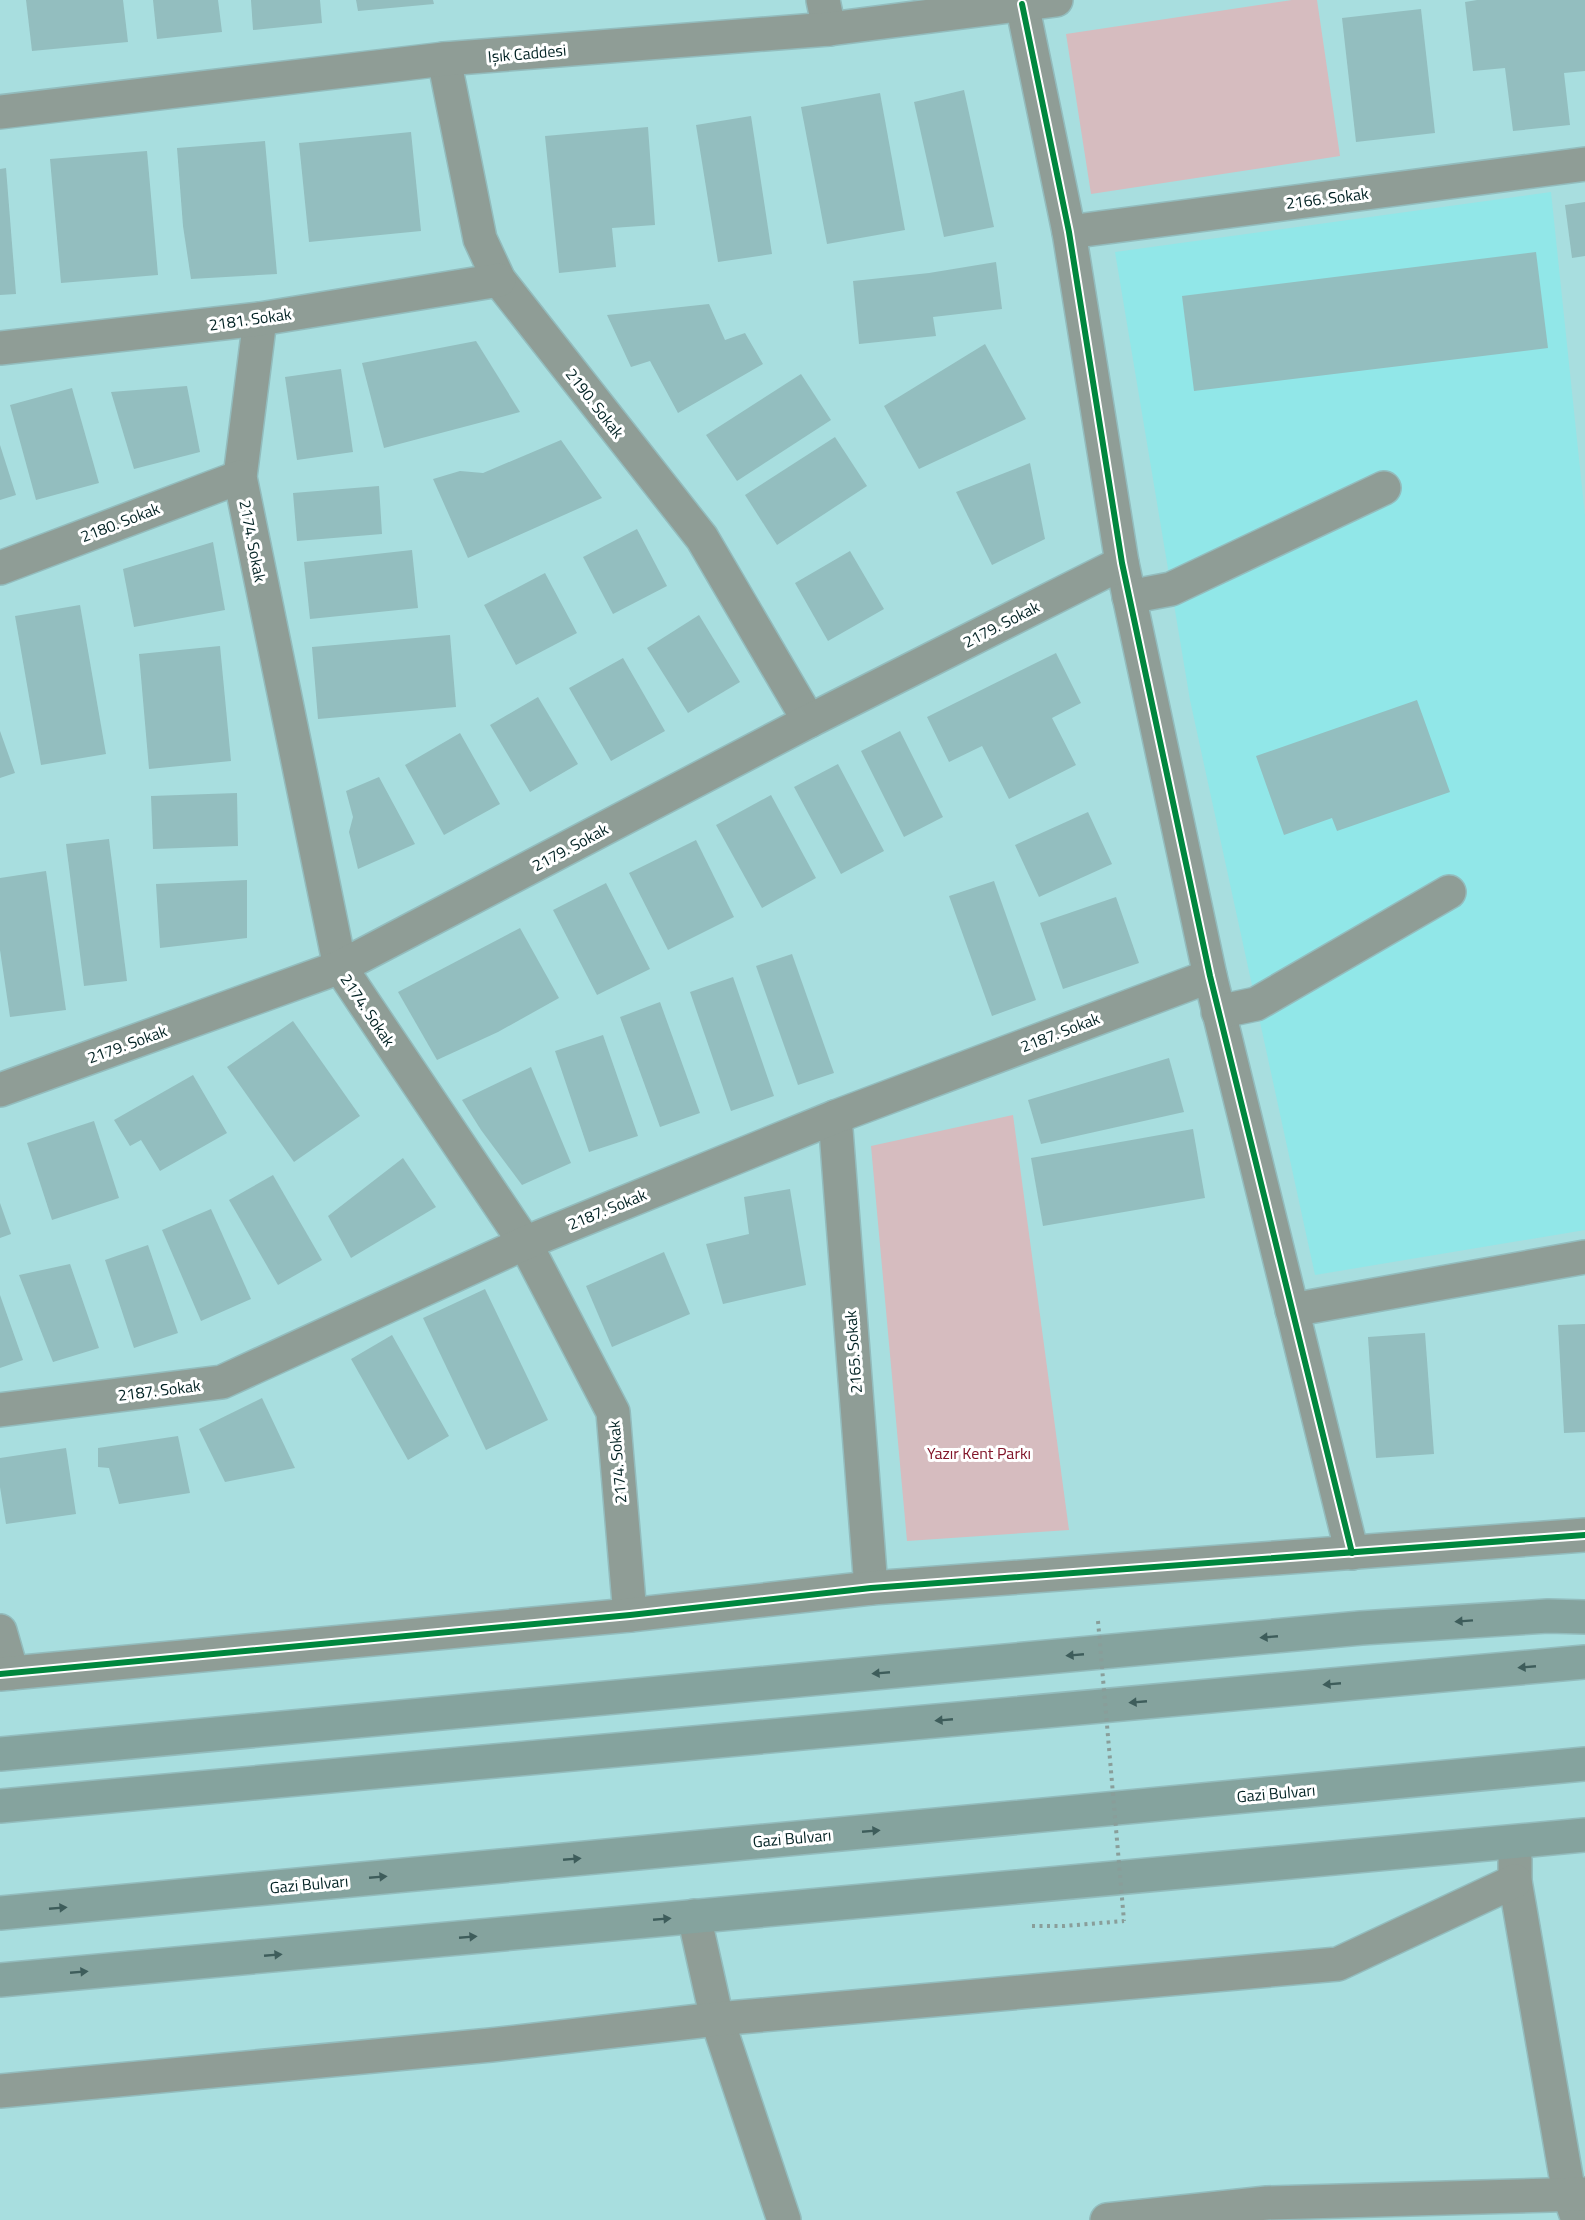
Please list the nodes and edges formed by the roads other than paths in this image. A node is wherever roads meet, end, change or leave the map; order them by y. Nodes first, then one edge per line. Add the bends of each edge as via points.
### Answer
1 (1056, 0) edge
2 (1022, 4) junction
3 (826, 14) edge
4 (444, 59) junction
5 (0, 112) edge
6 (1585, 164) edge
7 (1069, 232) junction
8 (499, 280) junction
9 (260, 319) junction
10 (0, 348) edge
11 (240, 477) junction
12 (1384, 488) dead end
13 (1122, 563) junction
14 (0, 568) edge
15 (1129, 597) junction
16 (809, 721) junction
17 (1449, 892) dead end
18 (340, 968) junction
19 (1210, 976) junction
20 (1218, 1012) junction
21 (0, 1090) edge
22 (835, 1117) junction
23 (525, 1243) junction
24 (1585, 1257) edge
25 (1292, 1310) junction
26 (0, 1410) edge
27 (1585, 1535) edge
28 (1352, 1553) junction
29 (871, 1588) junction
30 (630, 1615) junction
31 (1585, 1617) edge
32 (0, 1631) edge
33 (1585, 1662) edge
34 (6, 1673) edge
35 (0, 1754) edge
36 (1585, 1764) edge
37 (0, 1806) edge
38 (1585, 1835) edge
39 (1516, 1841) junction
40 (1515, 1881) junction
41 (0, 1914) edge
42 (694, 1916) junction
43 (0, 1980) edge
44 (717, 2019) junction
45 (0, 2091) edge
46 (1577, 2203) edge
47 (784, 2220) edge
48 (1107, 2220) edge

1 - 2 street, Işık Caddesi
2 - 3 street, Işık Caddesi
2 - 7 street
3 - 4 street, Işık Caddesi
4 - 5 street, Işık Caddesi
4 - 8 street, 2190. Sokak via 480,239
6 - 7 street, 2166. Sokak
7 - 13 street
8 - 9 street, 2181. Sokak
8 - 16 street, 2190. Sokak via 702,538
9 - 10 street, 2181. Sokak
9 - 11 street, 2174. Sokak
11 - 14 street, 2180. Sokak
11 - 18 street, 2174. Sokak
12 - 15 street via 1171,589
13 - 15 street
13 - 16 street, 2179. Sokak
15 - 19 street
16 - 18 street, 2179. Sokak
17 - 20 street via 1256,1004
18 - 21 street, 2179. Sokak
18 - 23 street, 2174. Sokak
19 - 20 street
19 - 22 street, 2187. Sokak
20 - 25 street
22 - 23 street, 2187. Sokak
22 - 29 street, 2165. Sokak
23 - 26 street, 2187. Sokak via 222,1382
23 - 30 street, 2174. Sokak via 613,1412
24 - 25 street
25 - 28 street
27 - 28 street
28 - 29 street
29 - 30 street
30 - 34 street
31 -> 35 highway via 1361,1628
32 - 34 street
33 -> 37 highway
41 -> 36 highway, Gazi Bulvarı
38 - 39 highway
39 - 40 street
39 - 42 highway
40 - 44 street via 1338,1964
40 - 46 street
43 -> 42 highway
42 - 44 street
44 - 45 street via 491,2045
44 - 47 street
46 - 48 street via 1267,2203

